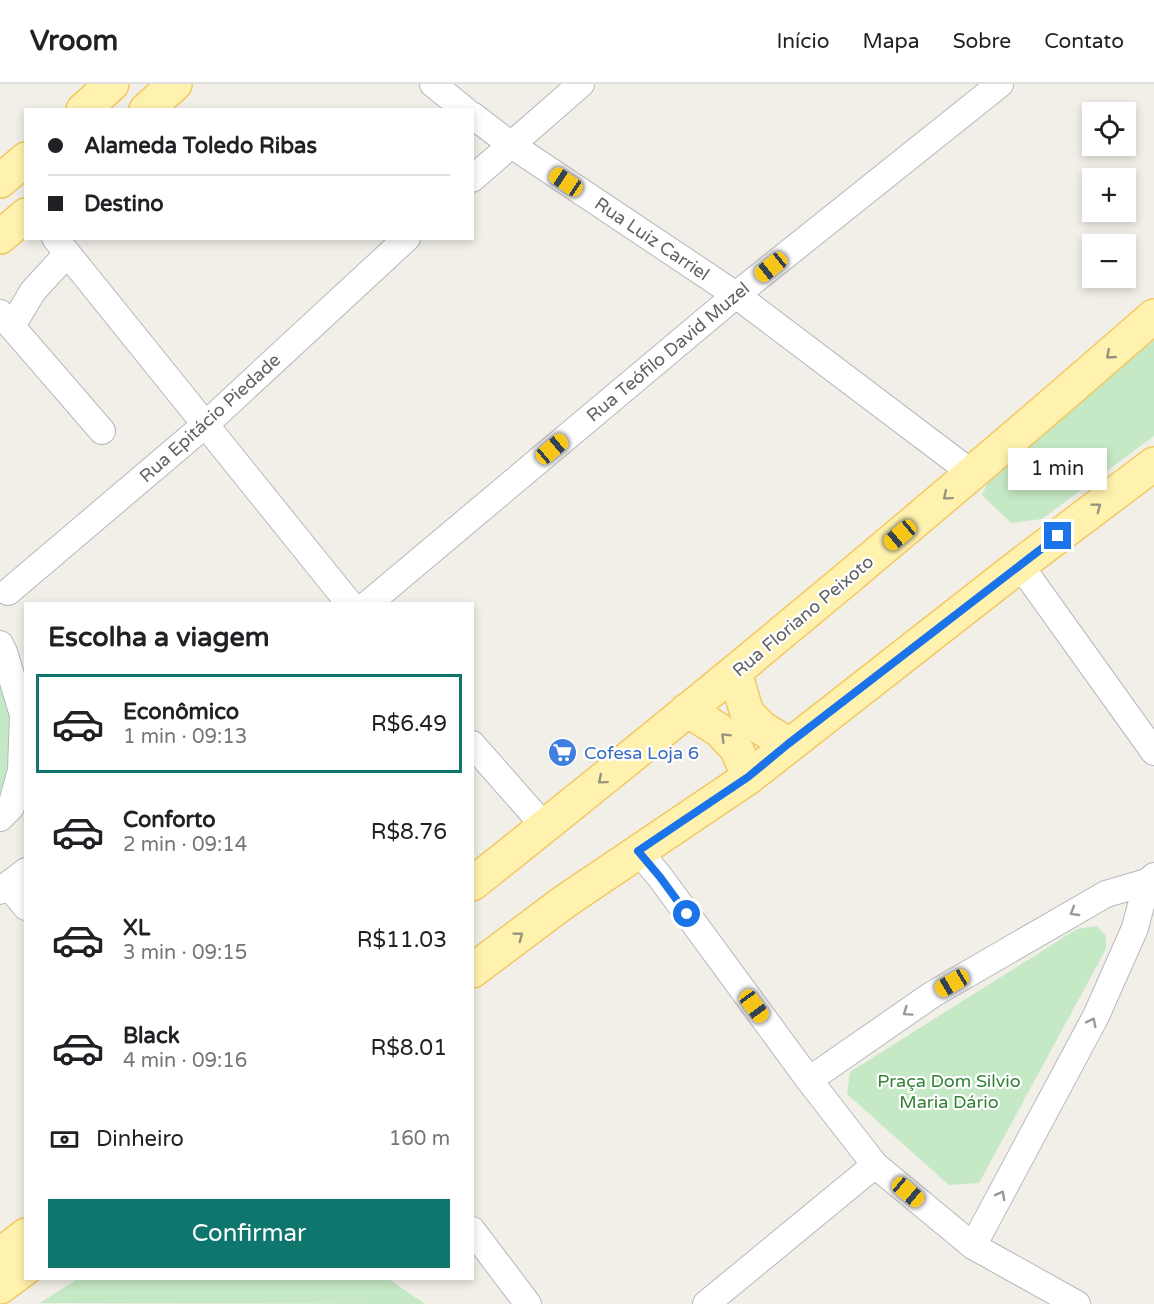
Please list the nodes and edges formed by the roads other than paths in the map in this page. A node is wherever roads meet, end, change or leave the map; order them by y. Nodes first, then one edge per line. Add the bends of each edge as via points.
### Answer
1 (112, 84) edge
2 (175, 84) edge
3 (433, 84) edge
4 (581, 84) edge
5 (1000, 84) edge
6 (84, 108) edge
7 (148, 108) edge
8 (463, 108) edge
9 (474, 117) edge
10 (510, 144) junction
11 (24, 161) edge
12 (474, 177) edge
13 (0, 181) edge
14 (24, 217) edge
15 (0, 237) edge
16 (405, 240) edge
17 (61, 246) edge
18 (736, 295) junction
19 (1154, 316) edge
20 (6, 319) edge
21 (206, 424) junction
22 (102, 431) dead end
23 (1154, 464) edge
24 (973, 474) junction
25 (1020, 565) junction
26 (8, 592) dead end
27 (349, 602) edge
28 (370, 602) edge
29 (0, 644) edge
30 (735, 673) junction
31 (687, 710) junction
32 (788, 744) junction
33 (474, 746) edge
34 (1154, 752) edge
35 (748, 777) junction
36 (0, 818) edge
37 (545, 827) junction
38 (638, 851) junction
39 (1151, 879) edge
40 (474, 882) edge
41 (11, 883) edge
42 (1106, 894) junction
43 (24, 904) edge
44 (1135, 928) junction
45 (474, 970) edge
46 (809, 1080) junction
47 (875, 1165) junction
48 (474, 1233) edge
49 (24, 1237) edge
50 (973, 1246) junction
51 (0, 1255) edge
52 (24, 1269) edge
53 (0, 1287) edge
54 (528, 1304) edge
55 (706, 1304) edge
56 (1077, 1304) edge

1 - 6 main road
2 - 7 main road
3 - 8 street
4 - 10 street
5 - 18 street, Rua Teófilo David Muzel
9 - 10 street, Rua Luiz Carriel
10 - 12 street
10 - 18 street, Rua Luiz Carriel
11 - 13 main road
14 - 15 main road
16 - 21 street, Rua Epitácio Piedade
17 - 20 street via 33,291
17 - 21 street
18 - 24 street, Rua Luiz Carriel
18 - 28 street, Rua Teófilo David Muzel
19 -> 24 main road, Rua Floriano Peixoto
20 - 22 street
21 - 26 street, Rua Epitácio Piedade
21 - 27 street
25 -> 23 main road
24 -> 30 main road, Rua Floriano Peixoto
25 - 32 main road
25 - 34 street
29 - 36 street via 23,714 21,770 10,807
30 - 31 main road, Rua Floriano Peixoto
30 - 32 main road via 747,713 763,729
35 -> 31 main road via 736,748 719,730
31 -> 37 main road, Rua Floriano Peixoto
32 - 35 main road
33 - 37 street
35 - 38 main road
37 - 40 main road, Rua Floriano Peixoto
45 -> 38 main road
38 - 46 street
39 - 42 street
39 - 44 street
41 - 43 street
42 - 44 street
42 -> 46 street via 933,994
50 -> 44 street via 1096,1016
46 - 47 street
47 - 50 street
47 - 55 street
48 - 54 street
49 - 51 main road
50 - 56 street
52 - 53 main road

